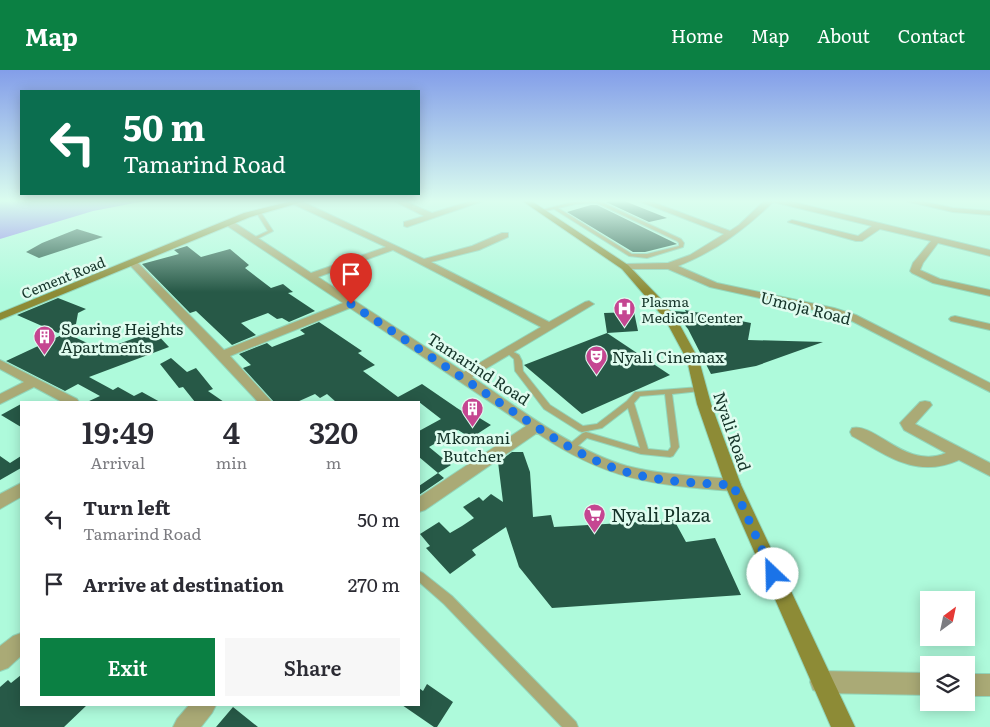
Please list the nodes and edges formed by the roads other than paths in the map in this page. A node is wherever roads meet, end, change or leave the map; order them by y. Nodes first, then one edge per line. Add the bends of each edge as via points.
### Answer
1 (211, 231) edge
2 (240, 231) edge
3 (271, 231) edge
4 (361, 231) edge
5 (576, 231) edge
6 (587, 231) edge
7 (659, 231) edge
8 (721, 231) edge
9 (736, 231) edge
10 (824, 231) edge
11 (872, 231) edge
12 (901, 231) edge
13 (505, 234) dead end
14 (730, 234) junction
15 (253, 240) junction
16 (936, 240) junction
17 (394, 247) junction
18 (990, 253) edge
19 (422, 262) junction
20 (133, 263) junction
21 (669, 266) junction
22 (625, 267) junction
23 (309, 278) junction
24 (990, 292) edge
25 (351, 304) junction
26 (589, 304) dead end
27 (0, 317) edge
28 (955, 319) dead end
29 (550, 326) junction
30 (990, 328) edge
31 (508, 351) junction
32 (222, 355) junction
33 (0, 364) edge
34 (462, 378) junction
35 (34, 382) junction
36 (990, 388) edge
37 (700, 389) junction
38 (668, 391) junction
39 (0, 400) edge
40 (70, 401) edge
41 (264, 401) edge
42 (630, 403) junction
43 (925, 405) dead end
44 (536, 426) junction
45 (584, 432) junction
46 (857, 432) dead end
47 (570, 448) junction
48 (645, 451) junction
49 (959, 454) junction
50 (990, 470) edge
51 (733, 485) junction
52 (20, 490) edge
53 (0, 502) edge
54 (420, 504) edge
55 (420, 577) edge
56 (20, 644) edge
57 (0, 660) edge
58 (821, 682) junction
59 (920, 684) edge
60 (975, 684) edge
61 (990, 685) edge
62 (203, 706) edge
63 (185, 727) edge
64 (571, 727) edge
65 (843, 727) edge

1 - 20 main road, Cement Road
2 - 15 street, Tamarind Road
3 - 15 lane
4 - 17 street
5 - 22 main road, Nyali Road
6 - 7 lane via 631,255 647,256 681,247 679,240
8 - 14 street
9 - 14 street
10 - 11 street via 859,240
12 - 16 street
13 - 19 street via 494,242
14 - 21 street
15 - 23 street, Tamarind Road
16 - 18 street
16 - 24 street via 918,263 916,271 937,281
17 - 19 street
17 - 23 street
19 - 29 street
20 - 27 main road, Cement Road
20 - 32 street
21 - 22 street
21 - 36 street, Umoja Road via 714,285 852,317
22 - 37 main road, Nyali Road via 670,318 693,360
23 - 25 street, Tamarind Road
25 - 32 street
25 - 34 street, Tamarind Road
26 - 29 street
28 - 30 street
29 - 31 street
31 - 34 street
31 - 45 lane via 518,356 518,371 547,407
32 - 41 street
33 - 35 street
34 - 44 street, Tamarind Road
35 - 39 street
35 - 40 street
37 - 38 lane
37 - 51 main road, Nyali Road
38 - 42 lane via 638,394
38 - 48 lane via 675,447 670,454
42 - 45 lane
42 - 48 lane
43 - 49 street via 907,423 909,427
44 - 47 street, Tamarind Road
44 - 54 street
45 - 47 lane
45 - 48 lane
46 - 49 street via 920,461 932,463
47 - 51 street, Tamarind Road via 625,471 687,482
49 - 50 street
51 - 58 main road, Nyali Road
52 - 53 street
55 - 64 lane via 448,600
56 - 57 street
58 - 59 street
58 - 65 main road, Nyali Road
60 - 61 street
62 - 63 street

